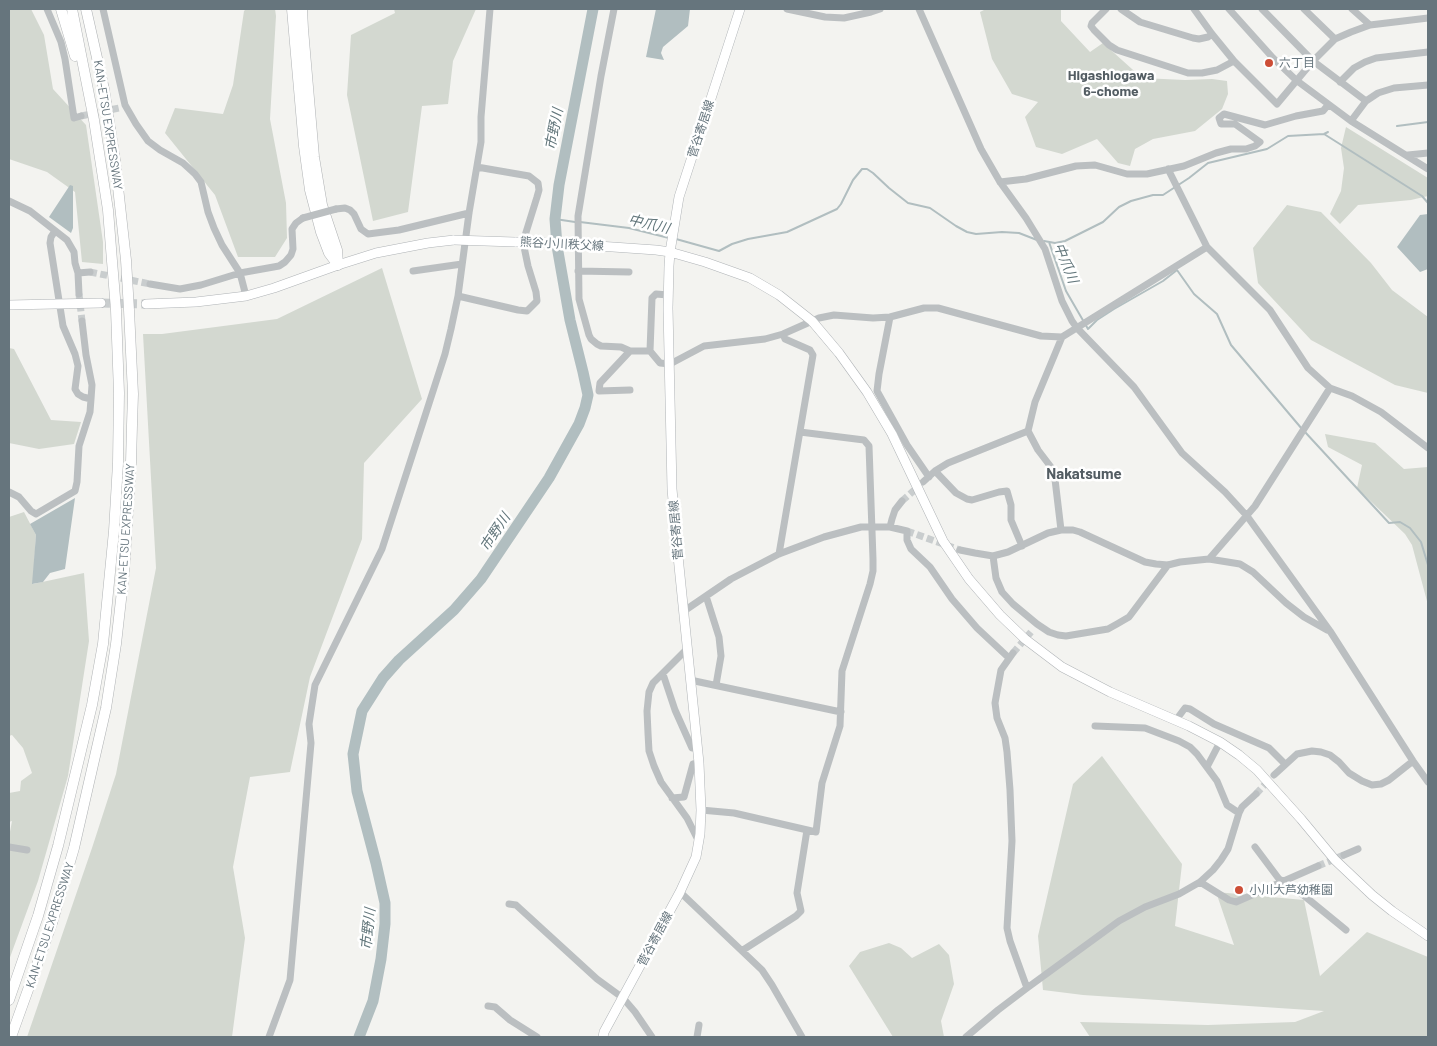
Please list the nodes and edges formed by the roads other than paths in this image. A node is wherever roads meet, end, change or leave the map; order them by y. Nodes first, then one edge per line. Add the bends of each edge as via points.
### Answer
1 (47, 9) edge
2 (62, 9) edge
3 (72, 9) edge
4 (86, 9) edge
5 (90, 9) edge
6 (104, 9) edge
7 (292, 9) edge
8 (302, 9) edge
9 (490, 9) edge
10 (614, 9) edge
11 (740, 9) edge
12 (787, 9) edge
13 (880, 9) edge
14 (920, 9) edge
15 (1106, 9) edge
16 (1122, 9) edge
17 (1194, 9) edge
18 (1229, 9) edge
19 (1262, 9) edge
20 (1304, 9) edge
21 (1352, 9) edge
22 (1428, 18) edge
23 (1370, 25) junction
24 (1212, 34) junction
25 (1335, 39) junction
26 (1428, 52) edge
27 (1234, 61) junction
28 (1313, 62) junction
29 (1296, 80) junction
30 (1340, 82) junction
31 (1428, 85) edge
32 (104, 89) junction
33 (1366, 101) junction
34 (1328, 105) junction
35 (81, 116) dead end
36 (1351, 121) junction
37 (1428, 153) edge
38 (1408, 155) junction
39 (101, 161) junction
40 (477, 167) junction
41 (1168, 169) junction
42 (1428, 169) edge
43 (1000, 182) junction
44 (9, 201) edge
45 (469, 213) junction
46 (55, 231) junction
47 (523, 242) junction
48 (1207, 247) junction
49 (670, 252) junction
50 (462, 264) junction
51 (338, 265) junction
52 (413, 271) dead end
53 (578, 271) junction
54 (90, 272) tunnel mouth
55 (629, 272) dead end
56 (78, 273) junction
57 (240, 273) junction
58 (150, 284) tunnel mouth
59 (79, 294) tunnel mouth
60 (668, 295) junction
61 (246, 296) junction
62 (458, 296) junction
63 (101, 303) tunnel mouth
64 (59, 304) junction
65 (146, 304) tunnel mouth
66 (9, 305) edge
67 (890, 318) junction
68 (82, 320) tunnel mouth
69 (812, 321) junction
70 (1077, 328) junction
71 (783, 334) junction
72 (1062, 337) junction
73 (630, 351) junction
74 (650, 351) junction
75 (670, 364) junction
76 (1330, 388) junction
77 (630, 390) dead end
78 (91, 399) junction
79 (1028, 431) junction
80 (800, 432) junction
81 (1428, 448) edge
82 (935, 471) junction
83 (9, 492) edge
84 (902, 502) tunnel mouth
85 (1247, 516) junction
86 (872, 526) junction
87 (890, 527) junction
88 (1062, 530) junction
89 (1022, 546) junction
90 (960, 550) tunnel mouth
91 (779, 554) junction
92 (993, 556) junction
93 (1209, 560) junction
94 (1168, 565) junction
95 (706, 596) junction
96 (684, 611) junction
97 (1037, 624) junction
98 (1330, 631) junction
99 (1031, 632) tunnel mouth
100 (688, 648) junction
101 (663, 674) junction
102 (690, 680) junction
103 (716, 685) junction
104 (841, 712) junction
105 (1176, 720) junction
106 (1095, 726) dead end
107 (1220, 742) junction
108 (698, 748) junction
109 (1413, 760) junction
110 (699, 763) junction
111 (1285, 764) junction
112 (1206, 767) junction
113 (1274, 775) tunnel mouth
114 (1428, 782) edge
115 (1256, 794) tunnel mouth
116 (672, 798) junction
117 (701, 810) junction
118 (1239, 813) junction
119 (807, 830) junction
120 (699, 843) junction
121 (9, 847) edge
122 (1255, 847) dead end
123 (1358, 849) dead end
124 (28, 850) dead end
125 (1344, 855) tunnel mouth
126 (1318, 866) tunnel mouth
127 (1282, 881) junction
128 (1200, 882) junction
129 (680, 892) junction
130 (509, 904) dead end
131 (1346, 930) dead end
132 (1428, 936) edge
133 (743, 950) junction
134 (1027, 988) junction
135 (623, 998) junction
136 (9, 1000) edge
137 (488, 1006) dead end
138 (699, 1024) dead end
139 (11, 1037) edge
140 (269, 1037) edge
141 (538, 1037) edge
142 (603, 1037) edge
143 (652, 1037) edge
144 (698, 1037) edge
145 (802, 1037) edge
146 (966, 1037) edge

1 - 35 street via 65,59 74,118
2 - 39 highway
3 - 39 highway, KAN-ETSU EXPRESSWAY
4 - 32 highway, KAN-ETSU EXPRESSWAY
5 - 32 highway
6 - 57 street via 122,107 148,142 183,163 201,182 214,228
7 - 51 highway via 310,190 329,253
8 - 51 highway via 314,157
9 - 40 street
10 - 53 street via 578,216
11 - 49 main road, 菅谷寄居線 via 680,198
12 - 13 street via 844,18
14 - 43 street via 981,149
15 - 27 street via 1091,26 1118,50 1188,73 1218,70
16 - 24 street via 1140,22 1193,38
17 - 24 street
18 - 29 street
19 - 28 street
20 - 25 street
21 - 23 street
22 - 23 street
23 - 25 street
24 - 27 street
25 - 28 street
26 - 30 street via 1376,58 1354,68
27 - 29 street via 1277,104
28 - 29 street
28 - 30 street
29 - 34 street
30 - 33 street
31 - 33 street via 1394,88
32 - 139 highway, KAN-ETSU EXPRESSWAY via 123,234 133,394 124,573 106,708 74,848 52,923
33 - 36 street
34 - 36 street
34 - 41 street via 1323,111 1265,125 1224,114 1219,118 1221,124 1235,124 1260,142 1246,149 1231,149
36 - 38 street
37 - 38 street
38 - 42 street
39 - 136 highway, KAN-ETSU EXPRESSWAY via 116,310 119,393 114,531 103,644 92,705 58,846
40 - 45 street
40 - 47 street via 529,176 538,183 539,190
41 - 43 street via 1127,174 1095,165 1076,166
41 - 48 street
43 - 70 street via 1042,242 1062,301
44 - 46 street
45 - 50 street
45 - 57 street, bridge via 368,234 361,229 350,210 336,209 304,218 293,225 293,249 285,262
46 - 56 street via 74,252
46 - 64 street via 50,243
47 - 49 main road, 熊谷小川秩父線, bridge
47 - 51 main road, 熊谷小川秩父線, bridge via 454,240 401,247
47 - 62 street via 537,301 527,311
48 - 70 street
48 - 76 street via 1270,310 1308,368
49 - 60 main road, 菅谷寄居線
49 - 69 main road, 熊谷小川秩父線 via 750,278 779,295
50 - 52 street
50 - 62 street
51 - 61 main road, 熊谷小川秩父線
53 - 55 street
53 - 73 street via 579,299 591,339 602,346
54 - 56 street
56 - 59 street
57 - 58 street via 180,289
57 - 61 street
60 - 74 street via 656,294 652,298
60 - 75 main road, 菅谷寄居線
61 - 65 main road, 熊谷小川秩父線
62 - 140 street via 445,354 382,549 315,685 309,724 311,743 290,980
63 - 64 main road
64 - 66 main road
64 - 78 street via 63,326 78,366 76,389 78,394
67 - 69 street via 834,315
67 - 72 street via 924,308 938,308 1041,336
67 - 82 street via 877,390 926,479
68 - 78 street via 92,385
69 - 71 street
69 - 105 main road, 熊谷小川秩父線 via 867,392 892,434 955,562 1000,615 1025,639 1062,666 1110,692
70 - 72 street
70 - 85 street via 1134,387 1182,452
71 - 75 street via 704,346
71 - 80 street via 785,339 810,350 813,355
72 - 79 street via 1035,402
73 - 74 street
73 - 77 street via 600,383 599,391
74 - 75 street via 660,363
75 - 96 main road, 菅谷寄居線 via 672,489
76 - 81 street via 1381,412
76 - 85 street
78 - 83 street via 79,446 75,491 36,514
79 - 82 street via 963,456
79 - 88 street via 1054,471
80 - 86 street via 866,442 869,446
80 - 91 street
82 - 89 street via 956,493 967,499 1007,491 1011,520
84 - 87 street
85 - 93 street
85 - 98 street
86 - 87 street
86 - 91 street via 824,537
86 - 104 street via 873,571 842,671
87 - 134 street via 907,531 911,549 930,567 952,599 977,628 1011,656 1001,670 995,703 1005,738 1010,790 1012,841 1008,928
88 - 89 street
88 - 94 street via 1080,532 1145,562
89 - 92 street
90 - 92 street
91 - 95 street
92 - 97 street via 1002,592
93 - 94 street
93 - 98 street via 1240,564 1286,604
94 - 97 street via 1129,617 1108,629 1058,636
95 - 96 street
95 - 103 street via 719,637 721,656
96 - 100 main road, 菅谷寄居線
97 - 99 street
98 - 109 street
100 - 101 street
100 - 102 main road, 菅谷寄居線
101 - 108 street via 674,710 692,748
101 - 116 street via 649,692 649,751 661,782
102 - 103 street
102 - 108 main road, 菅谷寄居線
103 - 104 street
104 - 119 street via 840,726 822,783 816,832
105 - 107 main road, 熊谷小川秩父線
105 - 111 street via 1185,708 1190,709 1214,724 1269,748
106 - 112 street via 1152,730 1190,747
107 - 112 street
107 - 132 main road, 熊谷小川秩父線 via 1257,770 1335,860 1372,895
108 - 110 main road, 菅谷寄居線
109 - 111 street via 1389,780 1372,785 1321,752 1297,754
109 - 114 street
110 - 116 street via 693,764 684,797
110 - 117 main road, 菅谷寄居線
111 - 113 street
112 - 118 street via 1226,805
115 - 118 street
116 - 120 street via 687,818
117 - 119 street via 734,813
117 - 120 main road, 菅谷寄居線
118 - 128 street via 1228,849
119 - 133 street via 797,893 801,911
120 - 129 main road, 菅谷寄居線
121 - 124 street
122 - 127 street
123 - 125 street
126 - 127 street
127 - 128 street via 1236,902
127 - 131 street
128 - 134 street via 1119,921
129 - 133 street
129 - 135 main road, 菅谷寄居線
130 - 135 street via 516,905 597,979
133 - 145 street via 767,977
134 - 146 street
135 - 142 main road, 菅谷寄居線
135 - 143 street
137 - 141 street via 495,1007
138 - 144 street

